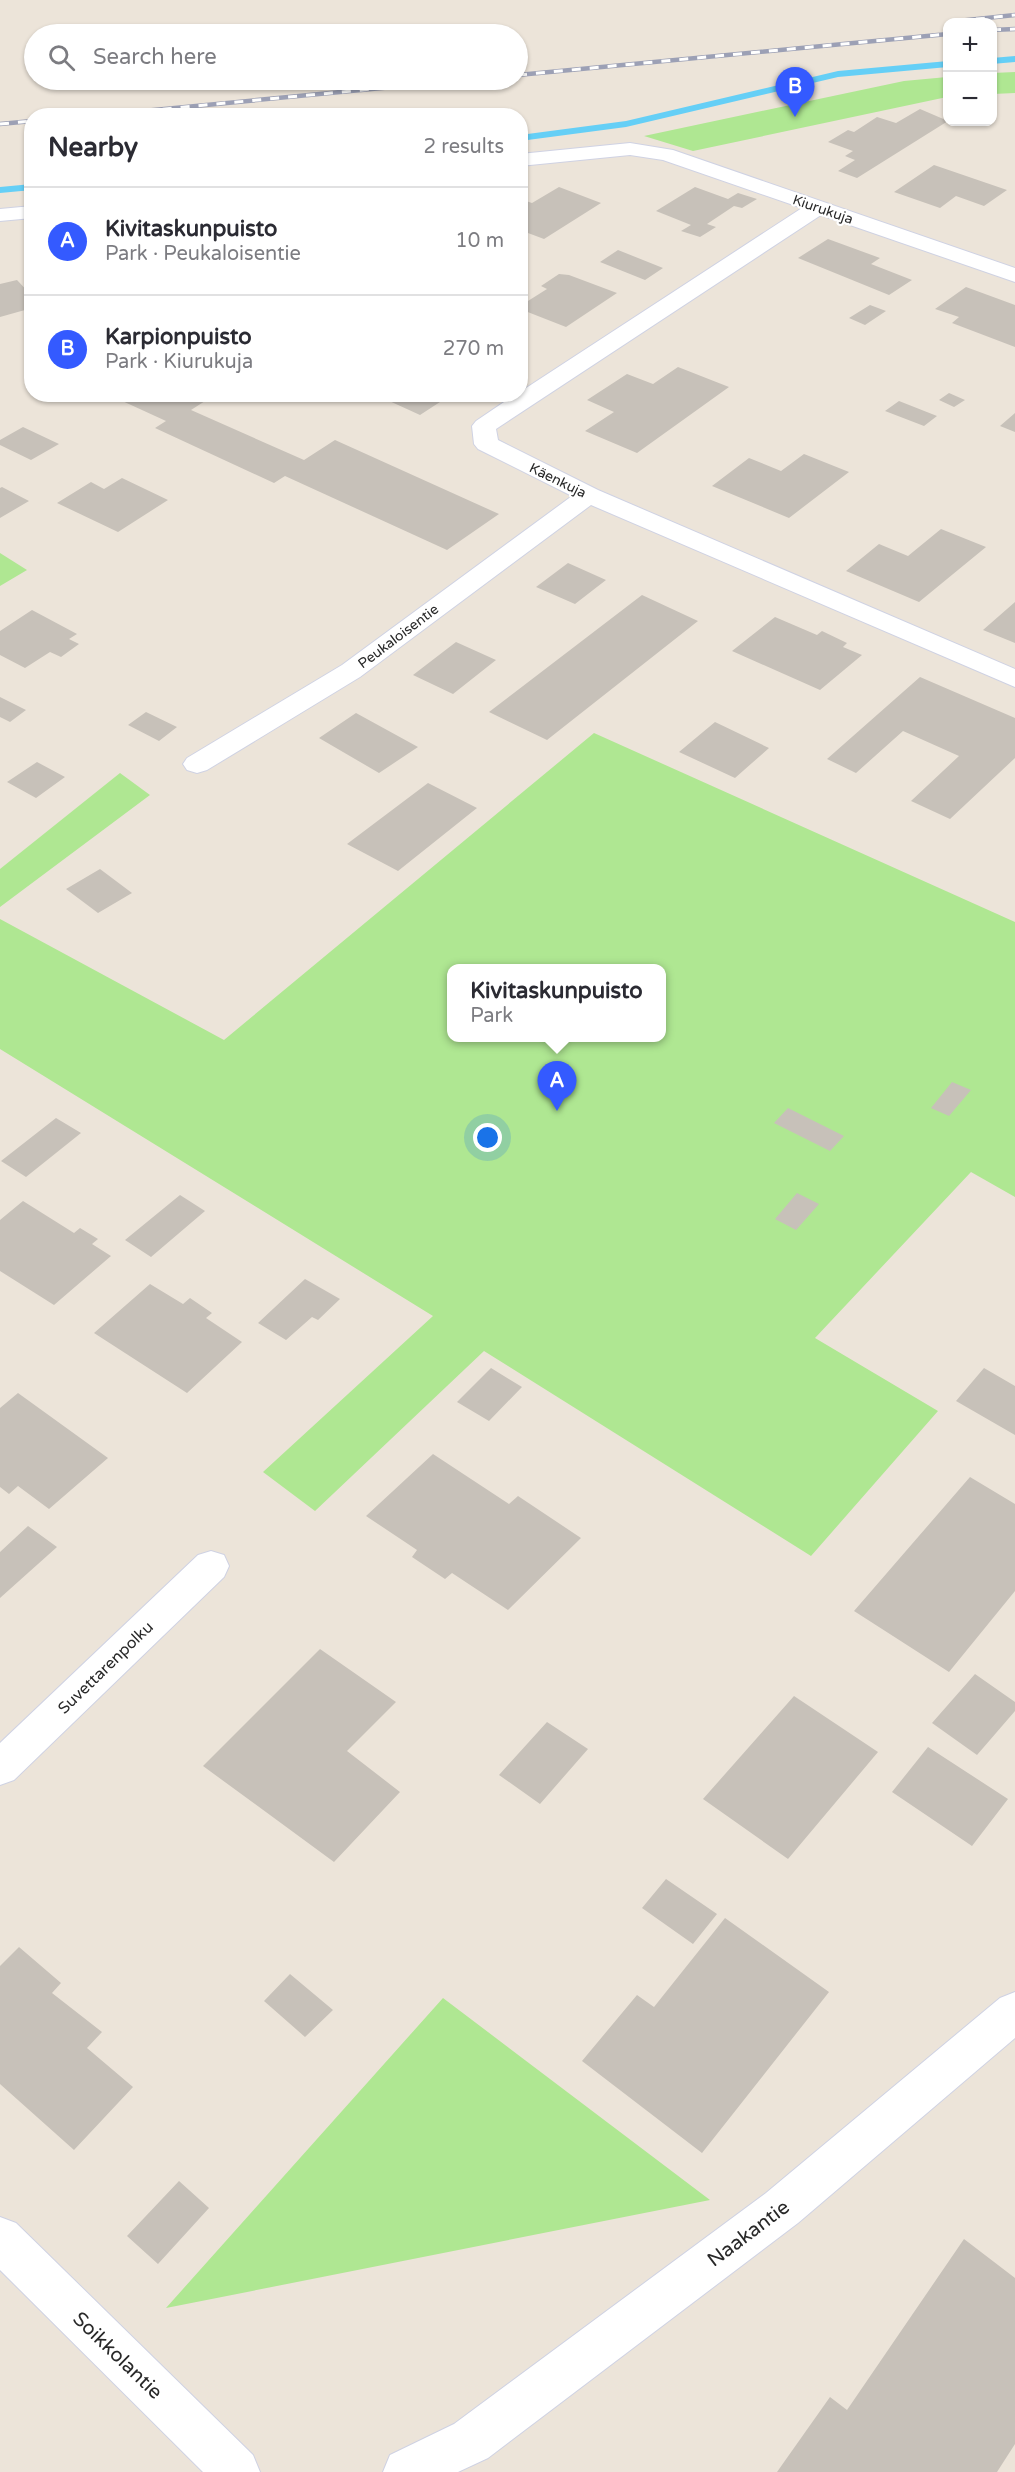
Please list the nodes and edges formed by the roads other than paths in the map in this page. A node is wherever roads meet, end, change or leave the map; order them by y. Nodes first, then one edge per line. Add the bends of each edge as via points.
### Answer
1 (528, 159) edge
2 (818, 207) junction
3 (24, 213) edge
4 (0, 215) edge
5 (1015, 275) edge
6 (528, 397) edge
7 (521, 402) edge
8 (589, 495) junction
9 (1015, 679) edge
10 (197, 764) dead end
11 (211, 1566) dead end
12 (0, 1768) edge
13 (1015, 2012) edge
14 (0, 2239) edge
15 (236, 2472) edge
16 (407, 2472) edge

1 - 2 street, Kiurukuja via 630,149 666,154
2 - 5 street, Kiurukuja
2 - 6 street, Käenkuja
3 - 4 street
7 - 8 street, Käenkuja via 484,426 486,444
8 - 9 street, Käenkuja
8 - 10 street, Peukaloisentie via 351,670
11 - 12 street, Suvettarenpolku
13 - 16 street, Naakantie via 782,2208 471,2441
14 - 15 street, Soikkolantie

